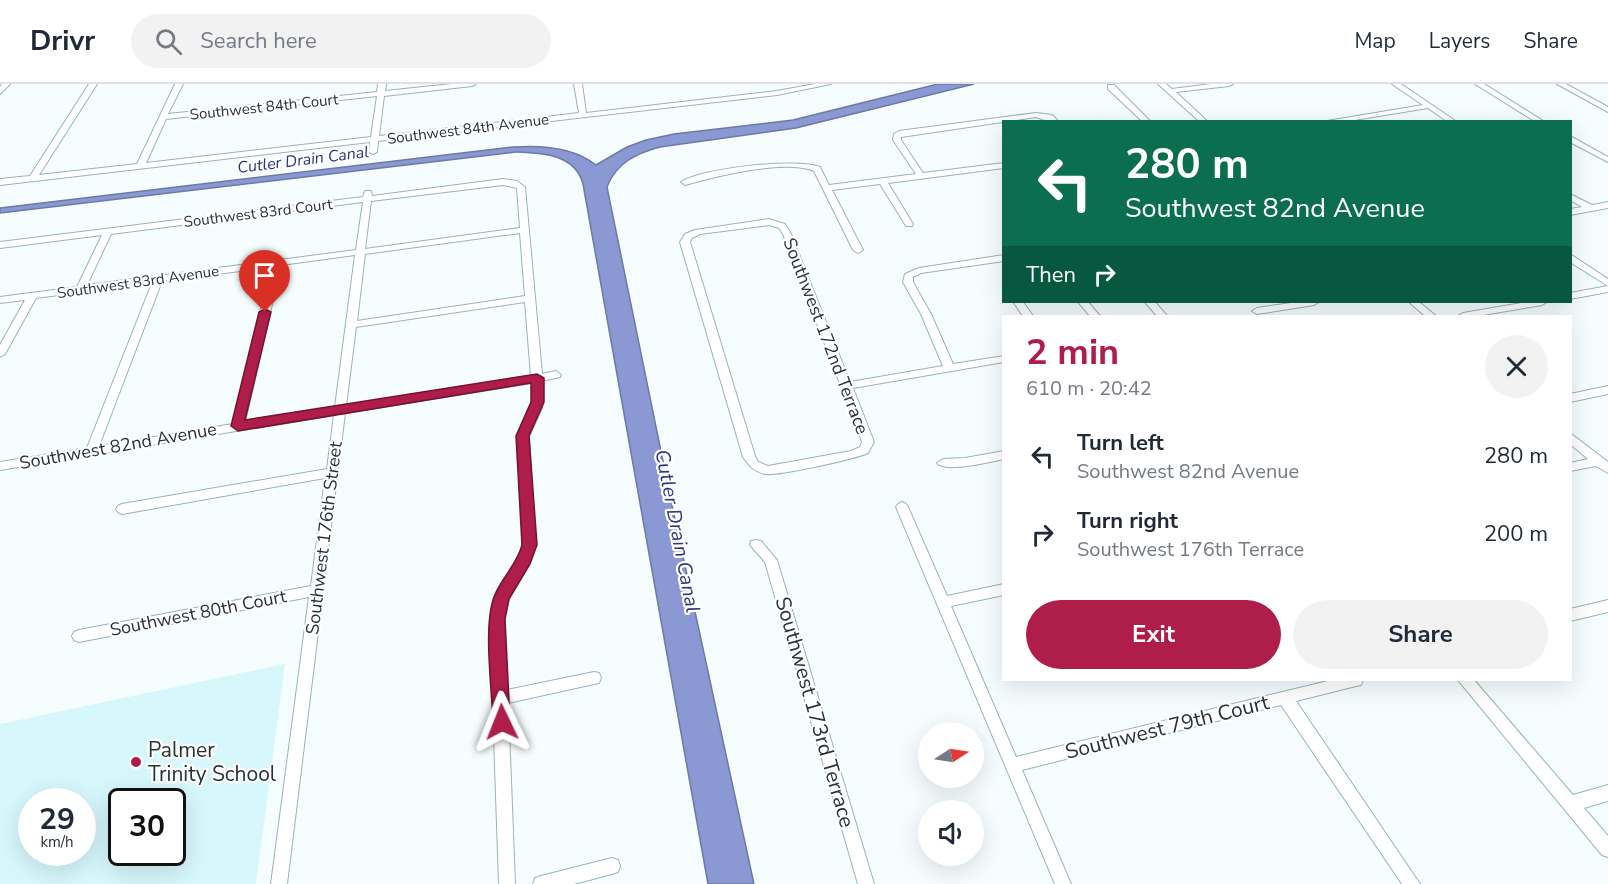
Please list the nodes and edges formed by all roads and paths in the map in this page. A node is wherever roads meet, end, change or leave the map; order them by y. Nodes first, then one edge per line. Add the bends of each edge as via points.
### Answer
1 (6, 84) edge
2 (93, 84) edge
3 (179, 84) edge
4 (382, 84) edge
5 (472, 84) edge
6 (578, 84) edge
7 (772, 84) edge
8 (827, 84) edge
9 (1162, 84) edge
10 (1229, 84) edge
11 (1396, 84) edge
12 (1479, 84) edge
13 (1561, 84) edge
14 (1111, 87) dead end
15 (1170, 91) junction
16 (0, 92) edge
17 (777, 93) junction
18 (381, 94) junction
19 (1430, 106) junction
20 (1608, 110) edge
21 (583, 115) junction
22 (162, 117) junction
23 (1053, 119) edge
24 (1002, 120) edge
25 (1003, 120) edge
26 (1146, 120) edge
27 (1203, 120) edge
28 (1337, 120) edge
29 (1451, 120) edge
30 (1539, 120) edge
31 (375, 139) junction
32 (1572, 139) edge
33 (373, 152) dead end
34 (1608, 160) edge
35 (1002, 165) edge
36 (140, 166) junction
37 (921, 176) junction
38 (33, 178) junction
39 (883, 181) junction
40 (0, 182) edge
41 (685, 182) dead end
42 (827, 188) junction
43 (368, 196) junction
44 (1572, 197) edge
45 (1608, 205) edge
46 (1590, 208) junction
47 (1572, 212) edge
48 (909, 224) dead end
49 (525, 230) junction
50 (108, 231) junction
51 (0, 245) edge
52 (858, 250) dead end
53 (360, 252) junction
54 (1002, 258) edge
55 (1572, 258) edge
56 (277, 263) junction
57 (158, 279) junction
58 (1608, 283) edge
59 (1608, 289) edge
60 (80, 290) junction
61 (32, 296) junction
62 (1572, 296) edge
63 (531, 298) junction
64 (0, 300) edge
65 (1019, 303) dead end
66 (1084, 303) edge
67 (1151, 303) edge
68 (1308, 303) edge
69 (1415, 303) edge
70 (1536, 303) edge
71 (1257, 311) dead end
72 (1027, 315) edge
73 (1094, 315) edge
74 (1161, 315) edge
75 (1430, 315) edge
76 (1469, 315) edge
77 (351, 325) junction
78 (0, 354) edge
79 (1002, 359) edge
80 (949, 368) junction
81 (556, 375) dead end
82 (537, 378) junction
83 (845, 386) junction
84 (1608, 390) edge
85 (1572, 398) edge
86 (340, 410) junction
87 (238, 426) junction
88 (1572, 439) edge
89 (92, 450) junction
90 (1002, 455) edge
91 (943, 463) dead end
92 (1603, 465) edge
93 (0, 466) edge
94 (1572, 467) edge
95 (333, 472) junction
96 (902, 507) dead end
97 (122, 509) dead end
98 (756, 545) dead end
99 (317, 590) junction
100 (1002, 590) edge
101 (942, 603) junction
102 (1608, 606) edge
103 (1572, 615) edge
104 (79, 636) dead end
105 (594, 678) dead end
106 (1352, 681) edge
107 (1466, 681) edge
108 (501, 698) junction
109 (1285, 698) junction
110 (1013, 765) junction
111 (1608, 793) edge
112 (1570, 804) junction
113 (1608, 849) edge
114 (612, 866) dead end
115 (279, 884) edge
116 (507, 884) edge
117 (541, 884) edge
118 (866, 884) edge
119 (1063, 884) edge
120 (1412, 884) edge

1 - 16 street
2 - 38 street
3 - 22 street
4 - 18 street
5 - 18 street, Southwest 84th Court
6 - 21 street
7 - 17 street
8 - 17 street, Southwest 84th Avenue
9 - 15 street
10 - 15 street
11 - 19 street
12 - 30 street
13 - 20 street
14 - 26 street
15 - 27 street
17 - 21 street, Southwest 84th Avenue
18 - 22 street, Southwest 84th Court
18 - 31 street
19 - 28 street
19 - 29 street
21 - 31 street, Southwest 84th Avenue
22 - 36 street
23 - 25 street via 1033,116
24 - 37 street via 899,134 898,142
31 - 33 street
31 - 36 street, Southwest 84th Avenue
32 - 34 street
35 - 37 street
36 - 38 street, Southwest 84th Avenue
37 - 39 street
38 - 40 street, Southwest 84th Avenue
39 - 42 street
39 - 48 street
41 - 42 street via 706,175 809,164 817,169
42 - 52 street
43 - 49 street, Southwest 83rd Court via 517,183 522,189
43 - 50 street, Southwest 83rd Court
43 - 53 street, Southwest 176th Street
44 - 46 street
45 - 46 street
46 - 47 street
49 - 53 street, Southwest 83rd Avenue
49 - 63 street
50 - 51 street, Southwest 83rd Court
50 - 60 street
53 - 56 street, Southwest 83rd Avenue
53 - 77 street, Southwest 176th Street
54 - 80 street via 910,275 908,282
55 - 58 street
56 - 57 street, Southwest 83rd Avenue
56 - 87 street
57 - 60 street, Southwest 83rd Avenue
57 - 89 street
59 - 62 street
60 - 61 street, Southwest 83rd Avenue
61 - 64 street, Southwest 83rd Avenue
61 - 78 street
63 - 77 street
63 - 82 street
65 - 72 street
66 - 73 street
67 - 74 street
68 - 71 street
69 - 75 street
70 - 76 street
77 - 86 street, Southwest 176th Street
79 - 80 street
80 - 83 street
81 - 82 street, Southwest 82nd Avenue
82 - 86 street, Southwest 82nd Avenue
82 - 108 street via 538,402 523,436 529,545 525,560 498,608
83 - 83 street, Southwest 172nd Terrace via 867,437 864,450 773,470 758,468 749,457 686,245 688,236 703,230 778,224 786,234
84 - 85 street
86 - 87 street, Southwest 82nd Avenue
86 - 95 street, Southwest 176th Street
87 - 89 street, Southwest 82nd Avenue
88 - 92 street
89 - 93 street, Southwest 82nd Avenue
90 - 91 street
92 - 94 street
95 - 97 street
95 - 99 street, Southwest 176th Street
96 - 101 street
98 - 118 street, Southwest 173rd Terrace via 771,560
99 - 104 street, Southwest 80th Court
99 - 115 street, Southwest 176th Street
100 - 101 street
101 - 110 street
102 - 103 street
105 - 108 street
106 - 109 street, Southwest 79th Court
107 - 112 street
108 - 116 street
109 - 110 street, Southwest 79th Court
109 - 120 street
110 - 119 street
111 - 112 street
112 - 113 street
114 - 117 street

